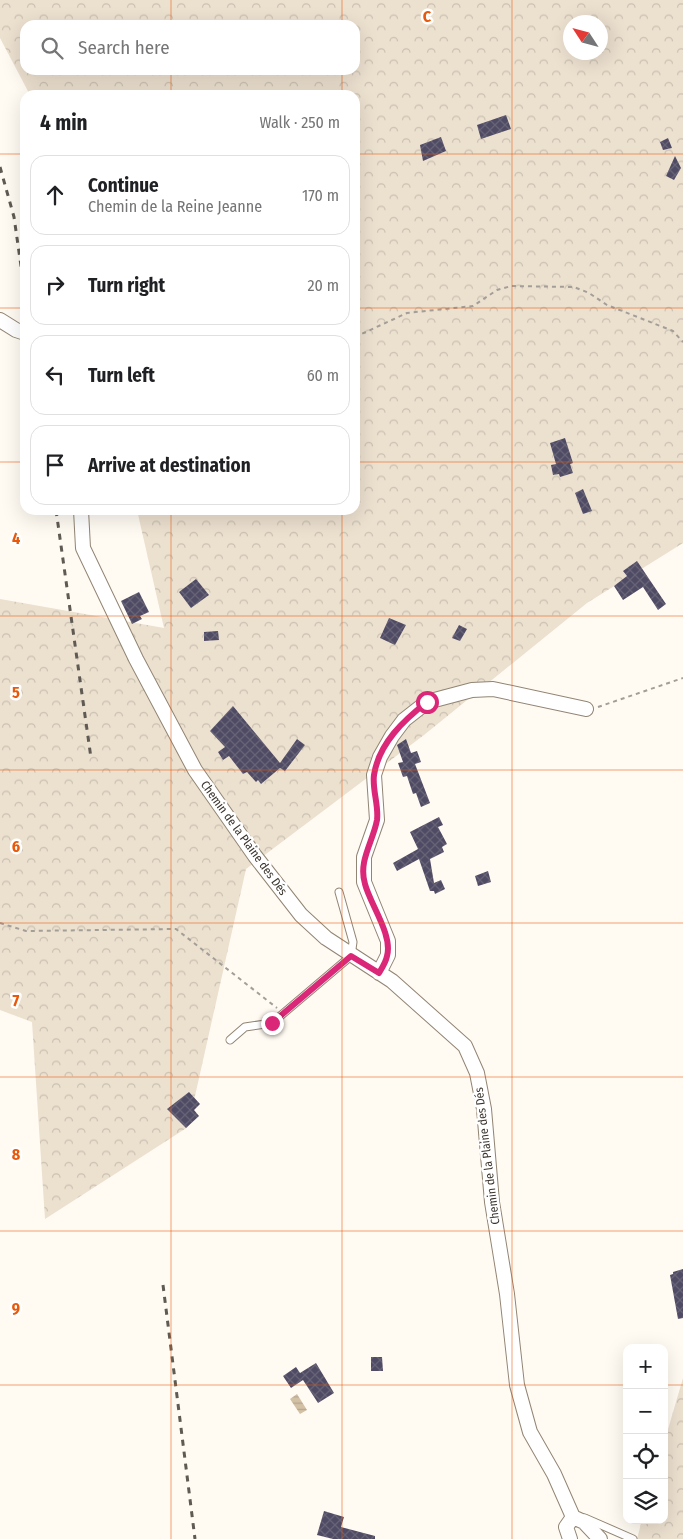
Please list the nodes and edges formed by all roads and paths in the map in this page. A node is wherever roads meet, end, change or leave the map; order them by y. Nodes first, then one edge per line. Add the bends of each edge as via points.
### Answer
1 (0, 320) edge
2 (20, 331) edge
3 (360, 335) edge
4 (683, 342) edge
5 (81, 515) edge
6 (683, 678) edge
7 (586, 709) joint
8 (339, 892) dead end
9 (0, 922) edge
10 (351, 956) junction
11 (379, 973) junction
12 (285, 1014) junction
13 (230, 1040) dead end
14 (573, 1517) junction
15 (570, 1539) edge
16 (600, 1539) edge
17 (633, 1539) edge

1 - 2 street
3 - 4 path via 407,313 473,306 497,290 511,286 574,288 673,331
5 - 10 street, Chemin de la Plaine des Dés via 83,548 136,659 195,770 301,915
6 - 7 path via 609,705
7 - 11 street via 493,689 472,690 427,702 404,720 380,757 374,775 377,820 364,858 364,882 388,941 388,955
8 - 10 lane via 353,942
9 - 12 path via 26,931 176,929
10 - 11 street, Chemin de la Plaine des Dés
10 - 12 lane
11 - 14 street, Chemin de la Plaine des Dés via 465,1046 477,1073 517,1385 530,1432
12 - 13 lane via 272,1023 245,1027
14 - 15 street via 566,1527
14 - 16 street via 584,1522
14 - 17 lane via 581,1516

